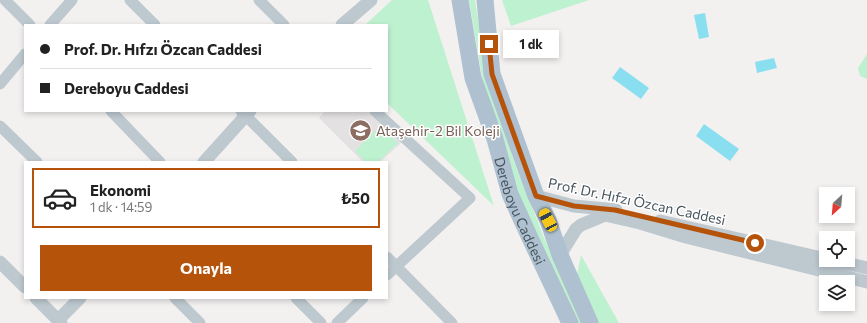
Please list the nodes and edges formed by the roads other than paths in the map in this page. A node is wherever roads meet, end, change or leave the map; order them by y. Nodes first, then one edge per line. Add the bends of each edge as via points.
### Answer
1 (5, 0) edge
2 (72, 0) edge
3 (130, 0) edge
4 (259, 0) edge
5 (371, 0) edge
6 (460, 0) edge
7 (485, 0) edge
8 (29, 24) edge
9 (51, 24) edge
10 (154, 24) edge
11 (283, 24) edge
12 (343, 24) edge
13 (24, 55) edge
14 (0, 84) edge
15 (113, 112) edge
16 (245, 112) edge
17 (376, 112) edge
18 (0, 126) edge
19 (36, 161) edge
20 (159, 161) edge
21 (205, 161) edge
22 (291, 161) edge
23 (536, 196) junction
24 (560, 254) junction
25 (819, 257) edge
26 (388, 258) edge
27 (0, 262) edge
28 (855, 265) edge
29 (396, 266) junction
30 (867, 268) edge
31 (388, 274) edge
32 (867, 282) edge
33 (24, 286) edge
34 (37, 299) edge
35 (79, 299) edge
36 (176, 299) edge
37 (297, 299) edge
38 (362, 299) edge
39 (59, 321) edge
40 (200, 323) edge
41 (321, 323) edge
42 (337, 323) edge
43 (452, 323) edge
44 (570, 323) edge
45 (590, 323) edge

1 - 8 street
2 - 9 street
3 - 10 street
4 - 11 street
5 - 12 street
6 - 44 main road, Dereboyu Caddesi via 473,78 495,139 510,194
7 - 23 main road, Dereboyu Caddesi via 492,74
13 - 14 street
15 - 20 street
16 - 21 street
16 - 22 street
17 - 29 street via 470,198
18 - 19 street
23 - 24 main road, Dereboyu Caddesi
23 - 25 street, Prof. Dr. Hıfzı Özcan Caddesi via 574,206 615,210
24 - 32 street, Prof. Dr. Hıfzı Özcan Caddesi via 576,229 605,215
24 - 45 main road, Dereboyu Caddesi
26 - 29 street
27 - 33 street
28 - 30 street
29 - 31 street
29 - 43 street
34 - 39 street
35 - 39 street
36 - 40 street
37 - 41 street
38 - 42 street

